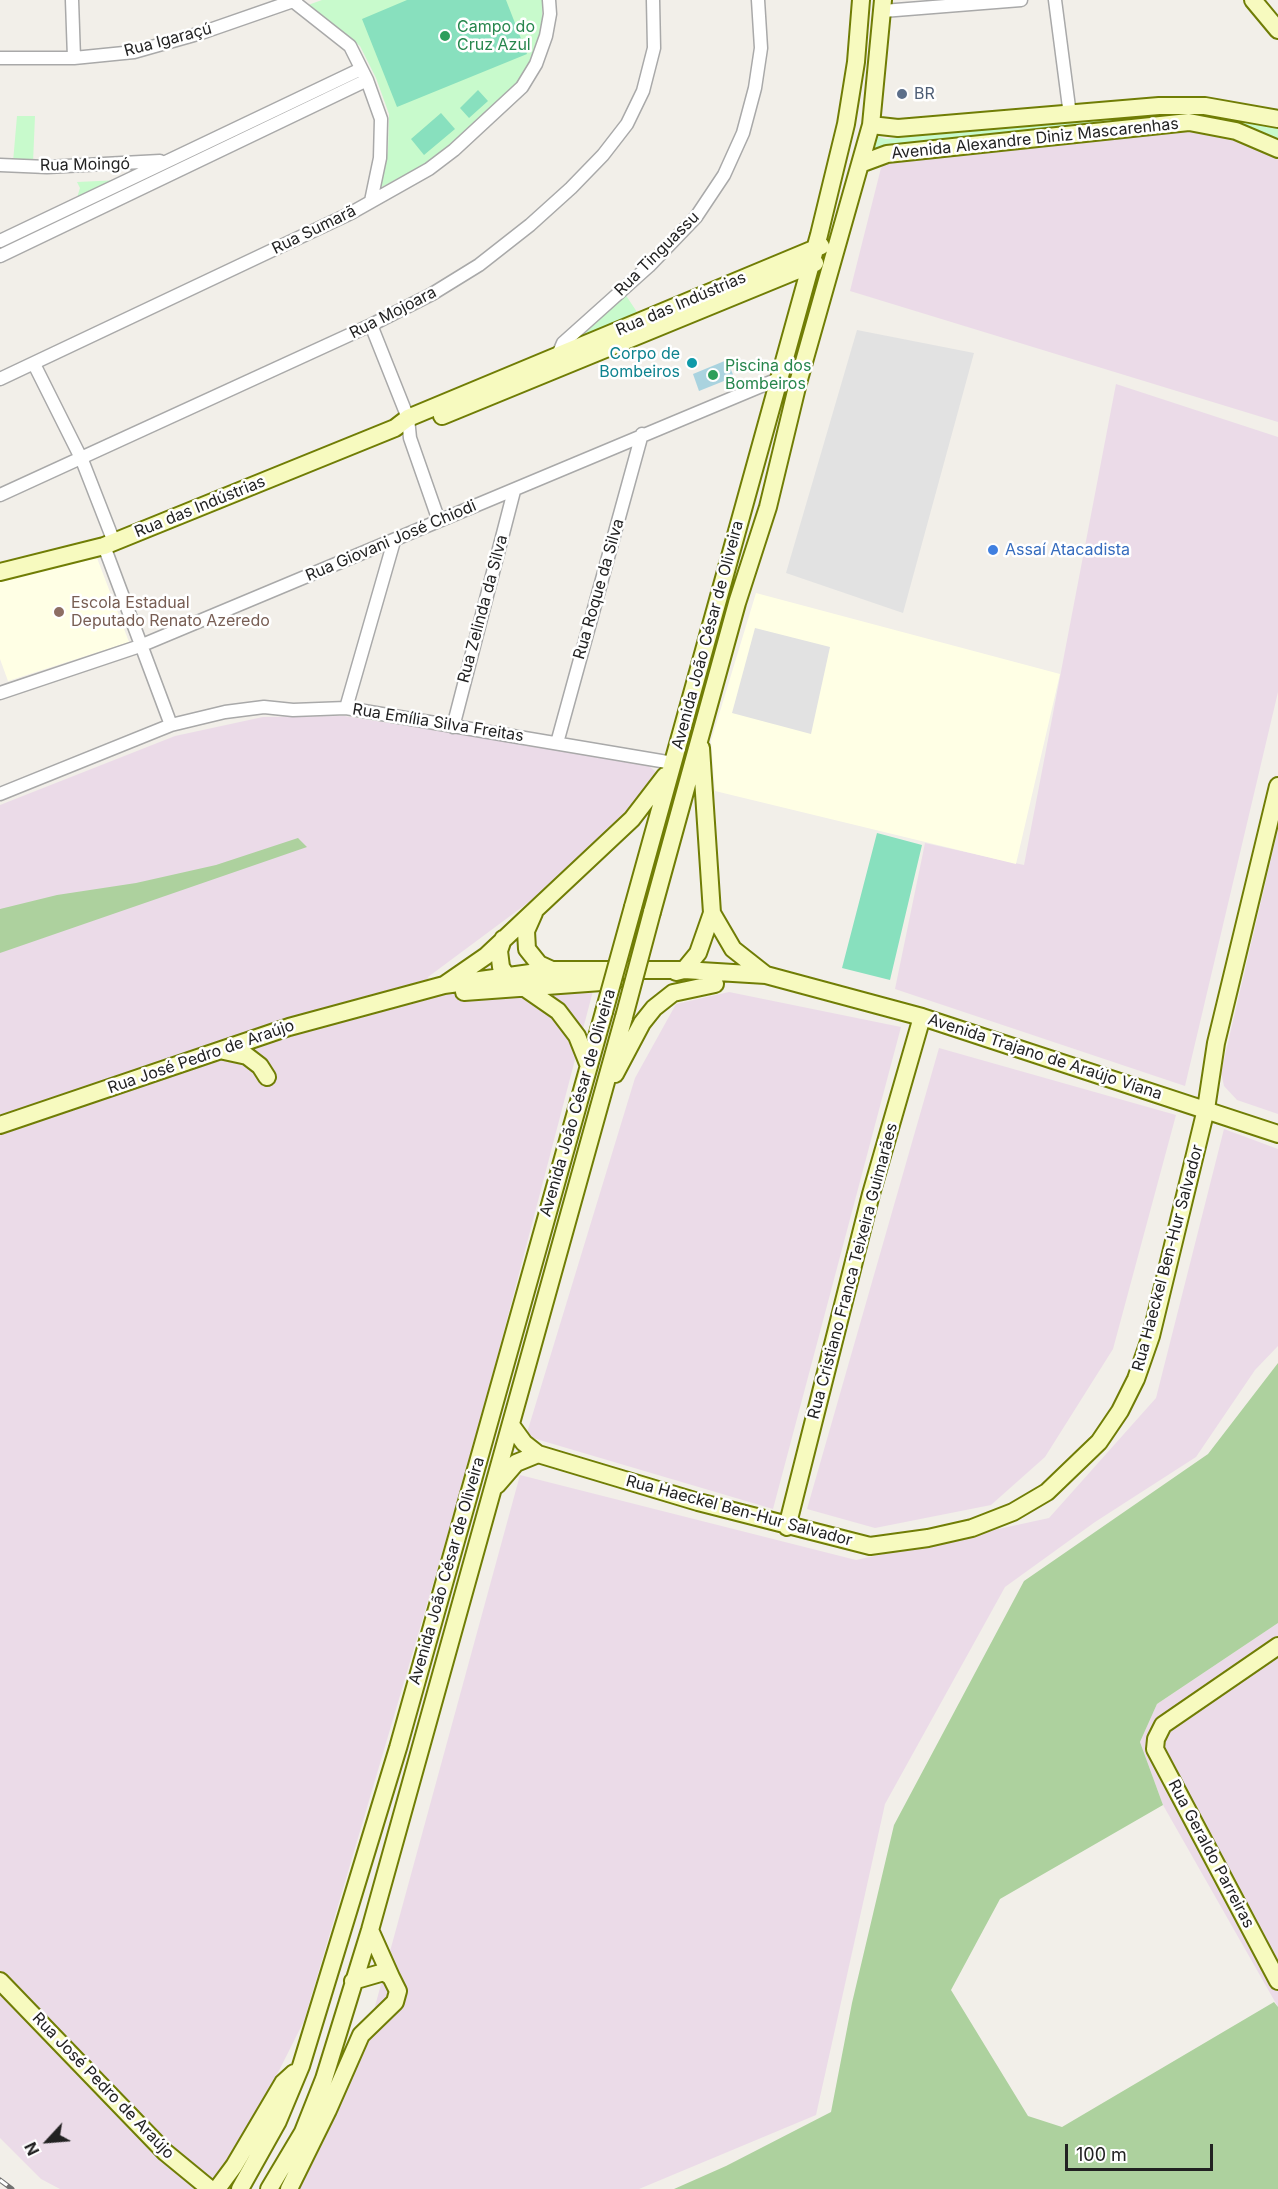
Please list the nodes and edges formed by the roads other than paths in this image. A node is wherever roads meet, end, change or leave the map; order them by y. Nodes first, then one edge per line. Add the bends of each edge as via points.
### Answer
1 (72, 0) edge
2 (295, 0) edge
3 (549, 0) edge
4 (653, 0) edge
5 (758, 0) edge
6 (861, 0) edge
7 (1021, 0) edge
8 (1055, 0) edge
9 (1252, 0) edge
10 (883, 5) edge
11 (1278, 30) edge
12 (0, 58) edge
13 (74, 58) junction
14 (364, 75) junction
15 (1070, 115) junction
16 (1278, 119) edge
17 (871, 125) junction
18 (252, 129) junction
19 (1278, 149) edge
20 (171, 160) junction
21 (860, 164) junction
22 (0, 165) edge
23 (371, 201) junction
24 (0, 241) edge
25 (837, 245) junction
26 (815, 247) junction
27 (0, 256) edge
28 (831, 262) junction
29 (810, 265) junction
30 (371, 325) junction
31 (564, 360) junction
32 (34, 364) junction
33 (0, 379) edge
34 (778, 379) junction
35 (404, 425) junction
36 (642, 434) junction
37 (82, 460) junction
38 (514, 491) junction
39 (0, 495) edge
40 (439, 521) junction
41 (394, 541) junction
42 (109, 544) junction
43 (0, 572) edge
44 (140, 646) junction
45 (0, 693) edge
46 (346, 708) junction
47 (171, 725) junction
48 (683, 726) junction
49 (453, 727) junction
50 (700, 735) junction
51 (556, 743) junction
52 (672, 765) junction
53 (1278, 786) edge
54 (0, 794) edge
55 (632, 819) junction
56 (653, 835) junction
57 (536, 910) junction
58 (712, 913) junction
59 (503, 939) junction
60 (552, 970) junction
61 (684, 970) junction
62 (506, 975) junction
63 (766, 975) junction
64 (625, 981) junction
65 (715, 984) junction
66 (444, 985) junction
67 (523, 987) junction
68 (810, 988) junction
69 (428, 995) joint
70 (404, 996) junction
71 (922, 1017) junction
72 (220, 1050) junction
73 (589, 1066) junction
74 (267, 1077) dead end
75 (601, 1098) junction
76 (1206, 1109) junction
77 (0, 1125) edge
78 (1278, 1134) edge
79 (511, 1425) junction
80 (538, 1454) junction
81 (490, 1498) junction
82 (787, 1527) junction
83 (1278, 1646) edge
84 (370, 1930) junction
85 (391, 1977) junction
86 (0, 1981) edge
87 (352, 1981) junction
88 (1278, 1981) edge
89 (301, 2066) junction
90 (210, 2189) edge
91 (217, 2189) edge
92 (240, 2189) edge
93 (269, 2189) edge
94 (289, 2189) edge

1 - 13 street
2 - 13 street, Rua Igaraçú via 145,49
2 - 14 street via 350,46
3 - 23 street, Rua Sumarã via 546,36 522,87 429,169
4 - 30 street, Rua Mojoara via 654,48 643,91 627,124 603,155 530,225 479,265
5 - 31 street, Rua Tinguassu via 761,48 755,88 743,133 724,175 696,217 649,266 563,343
6 - 26 street, Avenida João César de Oliveira via 846,124
7 - 10 street
8 - 15 street
9 - 11 street
10 - 17 street, Avenida João César de Oliveira
12 - 13 street, Rua Igaraçú
14 - 18 street
14 - 23 street via 381,119 380,158
15 - 16 street, Avenida Alexandre Diniz Mascarenhas via 1159,106 1205,106
15 - 17 street, Avenida Alexandre Diniz Mascarenhas via 898,128
17 - 21 street, Avenida João César de Oliveira
18 - 20 street
18 - 27 street
19 - 21 street, Avenida Alexandre Diniz Mascarenhas via 1236,131 1189,122 887,154
20 - 22 street, Rua Moingó via 59,167
20 - 24 street
21 - 25 street, Avenida João César de Oliveira
23 - 32 street, Rua Sumarã
25 - 26 street, Rua das Indústrias
25 - 28 street, Avenida João César de Oliveira
26 - 29 street, Avenida João César de Oliveira
26 - 31 street, Rua das Indústrias
28 - 29 street, Rua das Indústrias
28 - 50 street, Avenida João César de Oliveira via 768,507 736,603
29 - 31 street, Rua das Indústrias
29 - 34 street, Avenida João César de Oliveira
30 - 35 street
30 - 37 street, Rua Mojoara
31 - 35 street, Rua das Indústrias
32 - 33 street, Rua Sumarã
32 - 37 street
34 - 36 street, Rua Giovani José Chiodi
34 - 48 street, Avenida João César de Oliveira
35 - 40 street
35 - 42 street, Rua das Indústrias
36 - 38 street, Rua Giovani José Chiodi
36 - 51 street, Rua Roque da Silva
37 - 39 street, Rua Mojoara
37 - 42 street
38 - 40 street, Rua Giovani José Chiodi
38 - 49 street, Rua Zelinda da Silva
40 - 41 street, Rua Giovani José Chiodi
41 - 44 street, Rua Giovani José Chiodi
41 - 46 street
42 - 43 street, Rua das Indústrias
42 - 44 street
44 - 45 street, Rua Giovani José Chiodi
44 - 47 street
46 - 47 street, Rua Emília Silva Freitas via 264,707
46 - 49 street, Rua Emília Silva Freitas
47 - 54 street, Rua Emília Silva Freitas
48 - 50 street via 685,733
48 - 52 street, Avenida João César de Oliveira
49 - 51 street, Rua Emília Silva Freitas
50 - 58 street, Avenida Trajano de Araújo Viana
50 - 75 street, Avenida João César de Oliveira, bridge
51 - 52 street, Rua Emília Silva Freitas
52 - 55 street, Rua José Pedro de Araújo
52 - 56 street, Avenida João César de Oliveira
53 - 76 street via 1216,1043
55 - 56 street via 645,822
55 - 57 street, Rua José Pedro de Araújo
56 - 73 street, Avenida João César de Oliveira, bridge
57 - 59 street, Rua José Pedro de Araújo
57 - 60 street via 526,931 527,949 539,964
58 - 61 street via 698,953
58 - 63 street, Avenida Trajano de Araújo Viana via 733,949
59 - 62 street via 499,951
59 - 66 street, Rua José Pedro de Araújo
60 - 61 street, Avenida Trajano de Araújo Viana
60 - 62 street, Avenida Trajano de Araújo Viana
61 - 63 street, Avenida Trajano de Araújo Viana
61 - 64 street
62 - 66 street, Avenida Trajano de Araújo Viana
62 - 67 street
63 - 68 street, Avenida Trajano de Araújo Viana
64 - 65 street, Avenida Trajano de Araújo Viana
64 - 67 street, Avenida Trajano de Araújo Viana
65 - 68 street, Avenida Trajano de Araújo Viana
65 - 75 street via 673,993 654,1008
66 - 70 street, Rua José Pedro de Araújo
67 - 69 street, Avenida Trajano de Araújo Viana
67 - 73 street via 566,1019
68 - 71 street, Avenida Trajano de Araújo Viana
69 - 70 street, Rua José Pedro de Araújo
70 - 72 street, Rua José Pedro de Araújo
71 - 76 street, Avenida Trajano de Araújo Viana
71 - 82 street, Rua Cristiano Franca Teixeira Guimarães via 871,1194
72 - 74 street via 247,1056
72 - 77 street, Rua José Pedro de Araújo
73 - 89 street, Avenida João César de Oliveira via 401,1738
75 - 79 street, Avenida João César de Oliveira
76 - 78 street, Avenida Trajano de Araújo Viana
76 - 82 street, Rua Haeckel Ben-Hur Salvador via 1151,1336 1136,1379 1109,1426 1075,1468 1047,1492 1013,1512 972,1528 928,1538 870,1546
79 - 80 street
79 - 81 street, Avenida João César de Oliveira
80 - 81 street via 516,1463 501,1478
80 - 82 street, Rua Haeckel Ben-Hur Salvador
81 - 84 street, Avenida João César de Oliveira
83 - 88 street, Rua Geraldo Parreiras via 1163,1725 1155,1749
84 - 85 street
84 - 87 street, Avenida João César de Oliveira
85 - 87 street via 377,1972
85 - 94 street via 398,1991 395,2002 361,2035
86 - 90 street, Rua José Pedro de Araújo via 165,2152
87 - 93 street, Avenida João César de Oliveira via 337,2038 303,2132
89 - 91 street via 283,2082
89 - 92 street, Avenida João César de Oliveira via 278,2121

